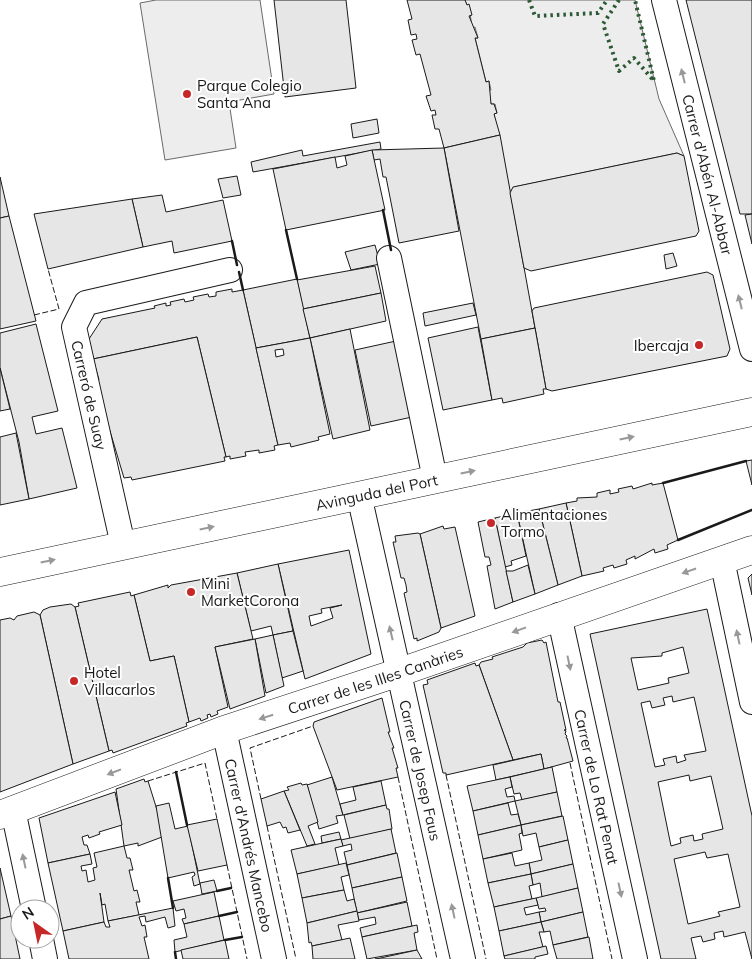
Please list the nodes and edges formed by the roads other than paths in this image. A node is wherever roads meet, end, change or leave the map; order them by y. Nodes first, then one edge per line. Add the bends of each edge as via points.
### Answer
1 (664, 0) edge
2 (389, 258) dead end
3 (230, 270) dead end
4 (752, 349) edge
5 (752, 412) edge
6 (435, 479) junction
7 (359, 495) junction
8 (123, 545) junction
9 (752, 550) edge
10 (722, 560) junction
11 (0, 572) edge
12 (559, 615) junction
13 (400, 672) junction
14 (752, 702) edge
15 (224, 730) junction
16 (6, 812) edge
17 (31, 899) edge
18 (274, 959) edge
19 (463, 959) edge
20 (635, 959) edge

4 -> 1 street, Carrer d'Abén Al-Abbar
2 - 6 street
3 - 8 street, Carreró de Suay via 86,303 74,327
6 -> 5 street, Avinguda del Port
6 - 7 street, Avinguda del Port
8 -> 7 street, Avinguda del Port
13 -> 7 street, Carrer de Josep Faus
11 -> 8 street, Avinguda del Port
9 - 10 street, Carrer de les Illes Canàries
10 -> 12 street, Carrer de les Illes Canàries
14 -> 10 street
12 -> 13 street, Carrer de les Illes Canàries
12 -> 20 street, Carrer de Lo Rat Penat
13 -> 15 street, Carrer de les Illes Canàries
19 -> 13 street, Carrer de Josep Faus
15 -> 16 street, Carrer de les Illes Canàries
15 - 18 street, Carrer d'Andrés Mancebo
17 -> 16 street

